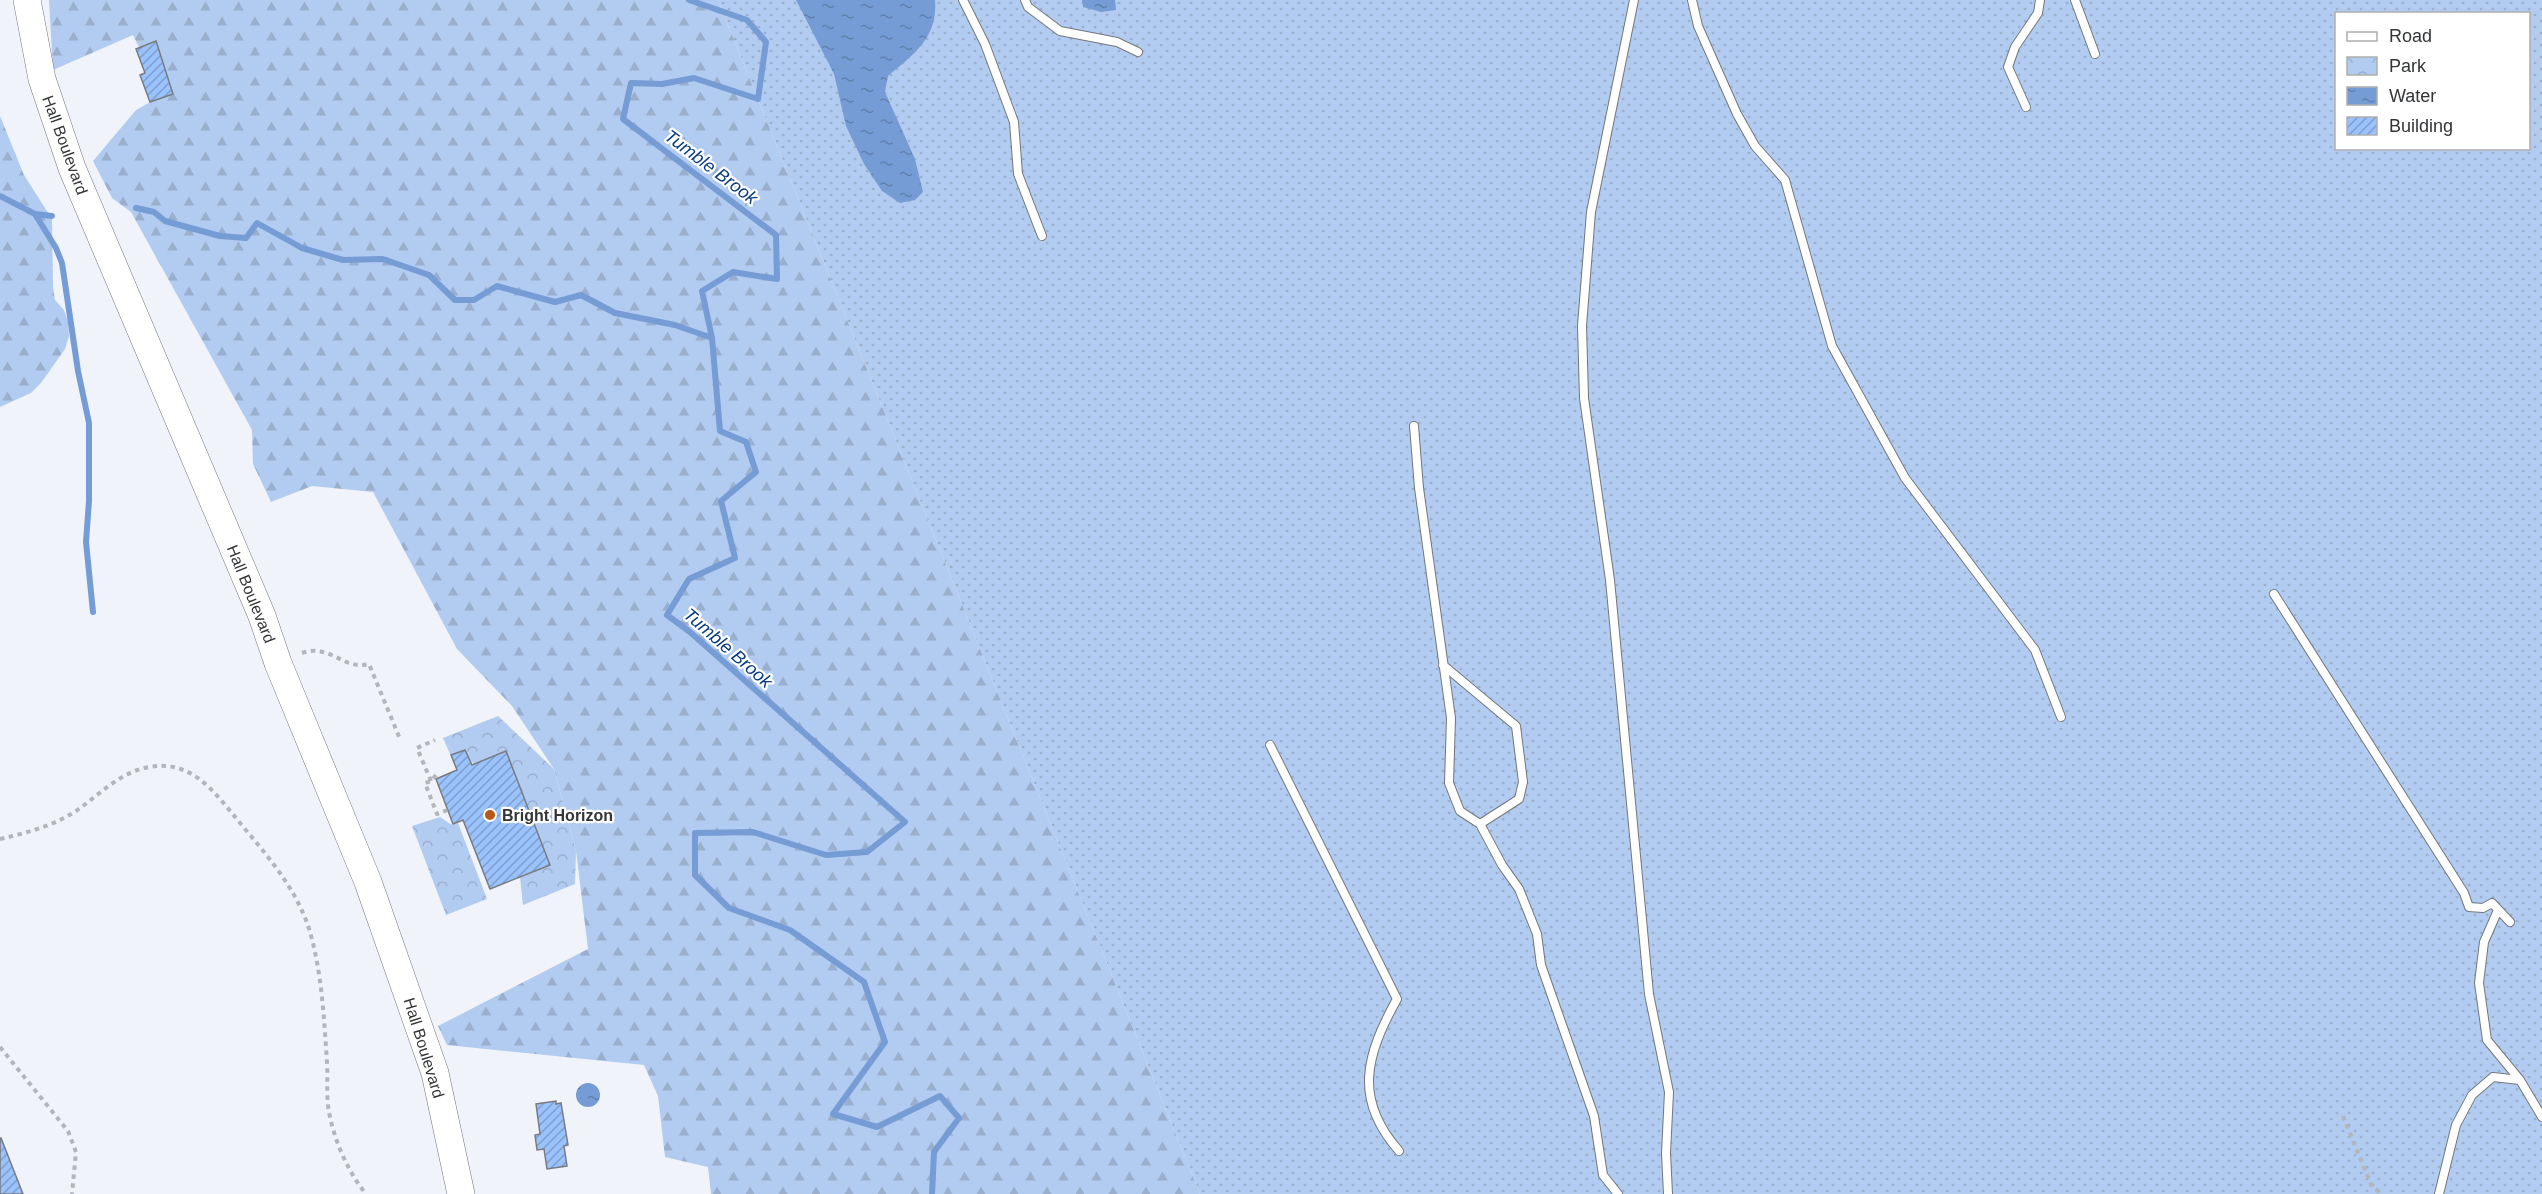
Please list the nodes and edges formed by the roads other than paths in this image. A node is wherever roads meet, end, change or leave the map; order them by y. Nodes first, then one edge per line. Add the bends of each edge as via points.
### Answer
1 (27, 0) edge
2 (963, 0) edge
3 (1025, 0) edge
4 (1634, 0) edge
5 (1692, 0) edge
6 (2040, 0) edge
7 (2075, 0) edge
8 (1138, 52) dead end
9 (2095, 54) dead end
10 (2026, 107) dead end
11 (1042, 236) dead end
12 (1414, 426) dead end
13 (2274, 594) dead end
14 (1443, 665) junction
15 (2061, 717) dead end
16 (1270, 745) dead end
17 (1480, 824) junction
18 (2498, 910) junction
19 (2510, 922) dead end
20 (2520, 1080) junction
21 (2542, 1117) edge
22 (1399, 1151) dead end
23 (461, 1194) edge
24 (1617, 1194) edge
25 (1668, 1194) edge
26 (2439, 1194) edge

1 - 23 main road, Hall Boulevard via 42,79 72,168 262,616 368,882 435,1073
2 - 11 lane via 985,44 1014,122 1018,174
3 - 8 lane via 1060,32 1118,42
4 - 25 lane via 1591,212 1582,326 1584,398 1610,580 1649,994 1669,1092
5 - 15 lane via 1698,26 1737,114 1755,146 1785,180 1832,346 1905,478 2035,650
6 - 10 lane via 2038,14 2015,46 2007,68
7 - 9 lane
12 - 14 lane
13 - 18 lane via 2464,893 2469,907 2483,908 2492,903
14 - 17 lane via 1451,718 1449,783 1460,811
14 - 17 lane via 1516,726 1523,782 1519,799
16 - 22 lane via 1397,999 1371,1056 1368,1095 1382,1132
17 - 24 lane via 1519,889 1537,934 1541,966 1594,1116 1603,1174
18 - 19 lane
18 - 20 lane via 2484,942 2479,984 2487,1040
20 - 21 lane
20 - 26 lane via 2493,1077 2472,1095 2456,1125

